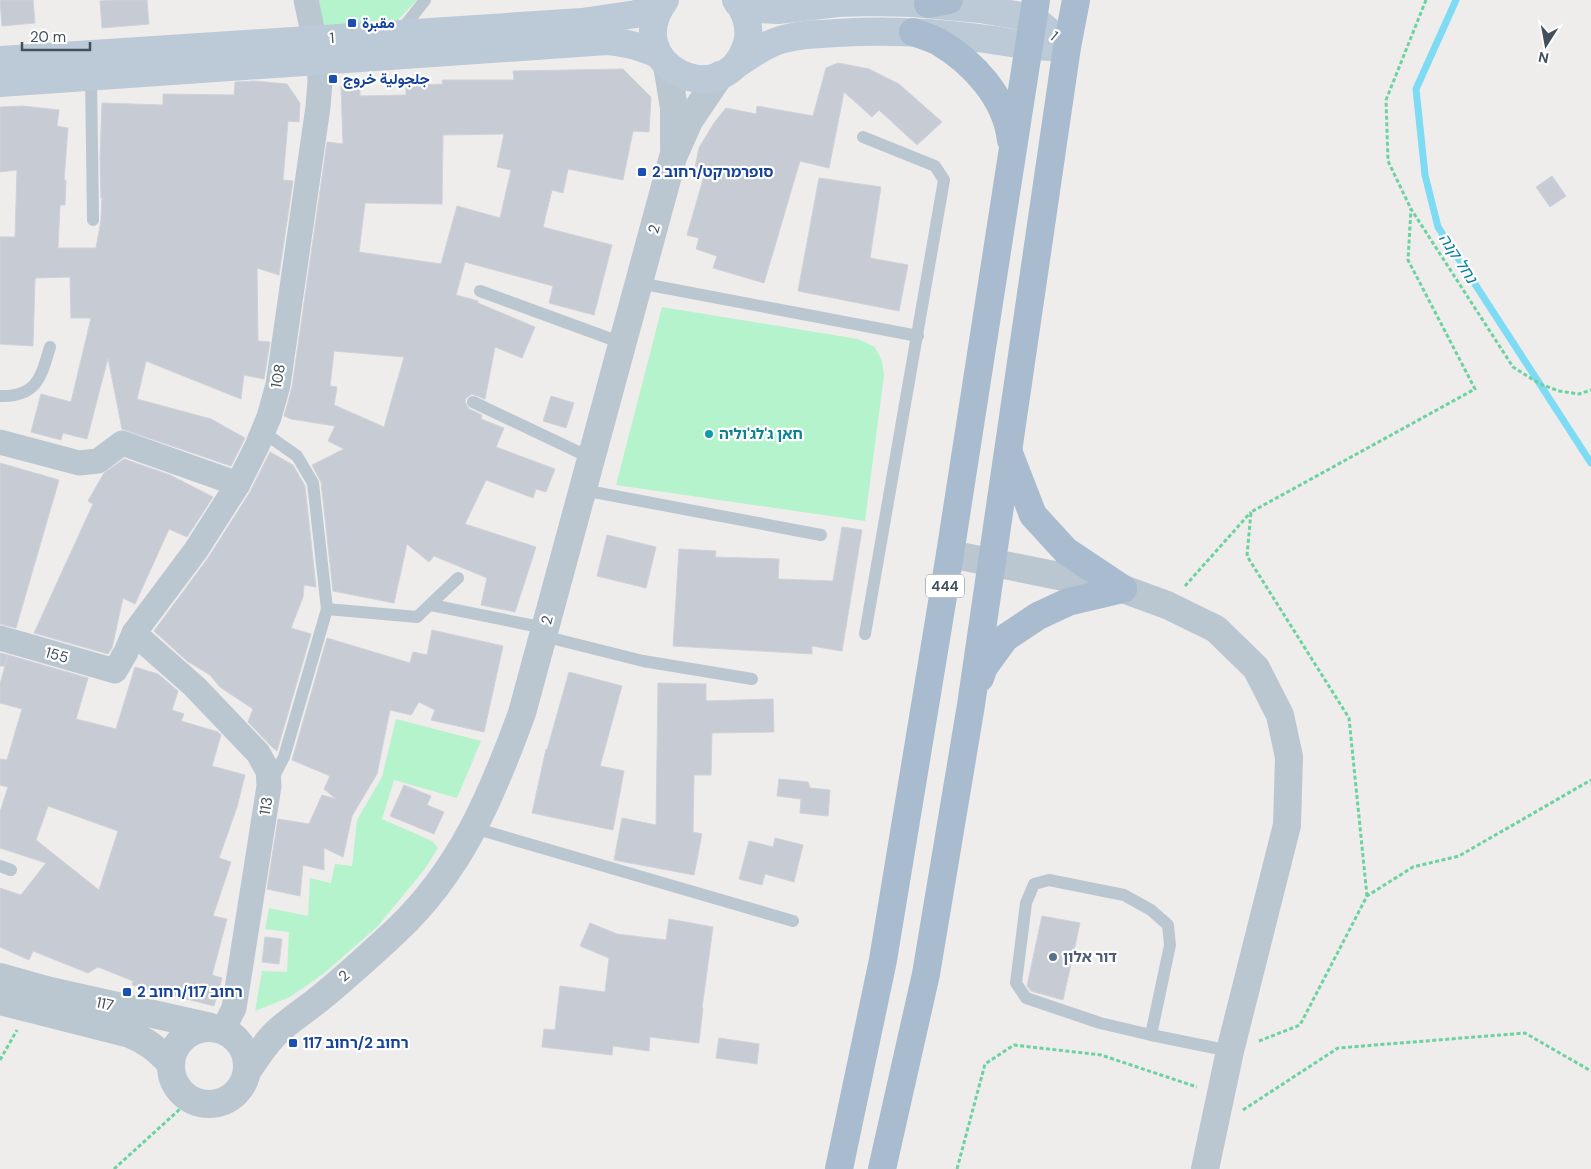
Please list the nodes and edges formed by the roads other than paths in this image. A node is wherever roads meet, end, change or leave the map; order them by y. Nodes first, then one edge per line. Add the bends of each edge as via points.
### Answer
1 (306, 0) edge
2 (425, 0) edge
3 (1076, 0) edge
4 (737, 1) edge
5 (663, 2) edge
6 (939, 2) edge
7 (807, 3) edge
8 (1034, 9) edge
9 (913, 32) junction
10 (398, 34) junction
11 (1029, 47) junction
12 (1067, 47) junction
13 (317, 50) junction
14 (0, 60) edge
15 (663, 60) junction
16 (729, 69) junction
17 (91, 77) junction
18 (0, 83) edge
19 (863, 137) dead end
20 (1012, 154) junction
21 (673, 157) junction
22 (93, 220) dead end
23 (639, 283) junction
24 (480, 291) dead end
25 (918, 336) junction
26 (622, 343) junction
27 (50, 347) dead end
28 (0, 396) edge
29 (474, 402) dead end
30 (263, 432) junction
31 (0, 442) edge
32 (1009, 452) junction
33 (591, 458) junction
34 (238, 484) junction
35 (583, 490) junction
36 (821, 535) dead end
37 (950, 554) junction
38 (992, 561) junction
39 (458, 578) dead end
40 (1122, 589) junction
41 (431, 605) junction
42 (327, 609) junction
43 (544, 632) junction
44 (134, 633) junction
45 (865, 634) dead end
46 (0, 638) edge
47 (115, 671) joint
48 (752, 679) dead end
49 (971, 705) junction
50 (269, 786) junction
51 (474, 828) junction
52 (793, 921) dead end
53 (0, 977) edge
54 (0, 1001) edge
55 (299, 1014) junction
56 (223, 1031) junction
57 (1151, 1034) junction
58 (1230, 1051) junction
59 (171, 1064) junction
60 (248, 1070) junction
61 (839, 1169) edge
62 (882, 1169) edge
63 (1205, 1169) edge

1 - 13 street, 108
2 - 10 lane
3 - 12 main road
4 - 7 main road, 1 via 759,9 778,10
4 - 16 main road via 745,14 748,40 744,53
5 - 10 main road, 1 via 617,18
5 - 15 main road via 652,33 654,45
6 - 7 main road, 1
6 - 8 main road, 1 via 980,9
8 - 11 main road, 444
8 - 12 main road, 1
9 - 11 main road, 1 via 980,38
9 - 16 main road, 1 via 798,35 764,47
9 - 20 main road via 938,42 980,75 997,98 1006,118
10 - 13 main road, 1
11 - 12 main road, 1
11 - 20 main road, 444
12 - 32 main road
13 - 14 main road, 1
13 - 15 main road, 1 via 606,41 638,46
13 - 17 main road, 1
13 - 30 street, 108 via 318,107 279,376
15 - 16 main road, 1 via 686,78 701,80
15 - 21 street, 2 via 672,87
16 - 21 street, 2 via 690,121
17 - 18 main road, 1
17 - 22 lane
19 - 25 lane via 935,166 944,180
20 - 37 main road, 444
21 - 23 street, 2
23 - 25 lane
23 - 26 street, 2
24 - 26 lane
25 - 45 lane
26 - 33 street, 2
27 - 28 lane via 39,380 30,389
29 - 33 lane
30 - 34 street, 108
30 - 42 lane via 297,456 313,483
31 - 34 street via 79,463 98,461 122,443
32 - 38 main road
32 - 40 main road via 1033,515 1066,551
33 - 35 street, 2
34 - 44 street, 108 via 196,550
35 - 36 lane
35 - 43 street, 2
37 - 38 street
37 - 61 main road, 444 via 883,960
38 - 40 street
38 - 49 main road
39 - 41 lane
40 - 49 main road via 1068,602 1038,616 1005,638 984,668
40 - 58 street via 1167,605 1216,629 1256,668 1280,715 1289,757 1287,825
41 - 42 lane via 417,618
41 - 43 lane
42 - 50 lane via 284,757
43 - 48 lane via 643,661
43 - 51 street, 2 via 519,722 493,790
44 - 47 street, 108
44 - 50 street, 113 via 196,687 258,753 268,771
46 - 47 street, 155
49 - 62 main road via 926,974
50 - 56 street, 113 via 234,1008
51 - 52 lane
51 - 55 street, 2 via 451,868 398,929
53 - 56 street, 117 via 50,992
54 - 59 street, 117 via 130,1034 157,1049
55 - 56 street, 2 via 256,1032
55 - 60 street, 2 via 275,1034
56 - 59 street via 198,1029 187,1034 174,1050
56 - 60 street via 242,1046
57 - 57 lane via 1170,945 1168,925 1151,910 1124,895 1050,880 1034,884 1026,903 1016,982 1026,998 1100,1023
57 - 58 lane
58 - 63 street
59 - 60 street via 171,1072 181,1092 202,1104 227,1100 237,1092

